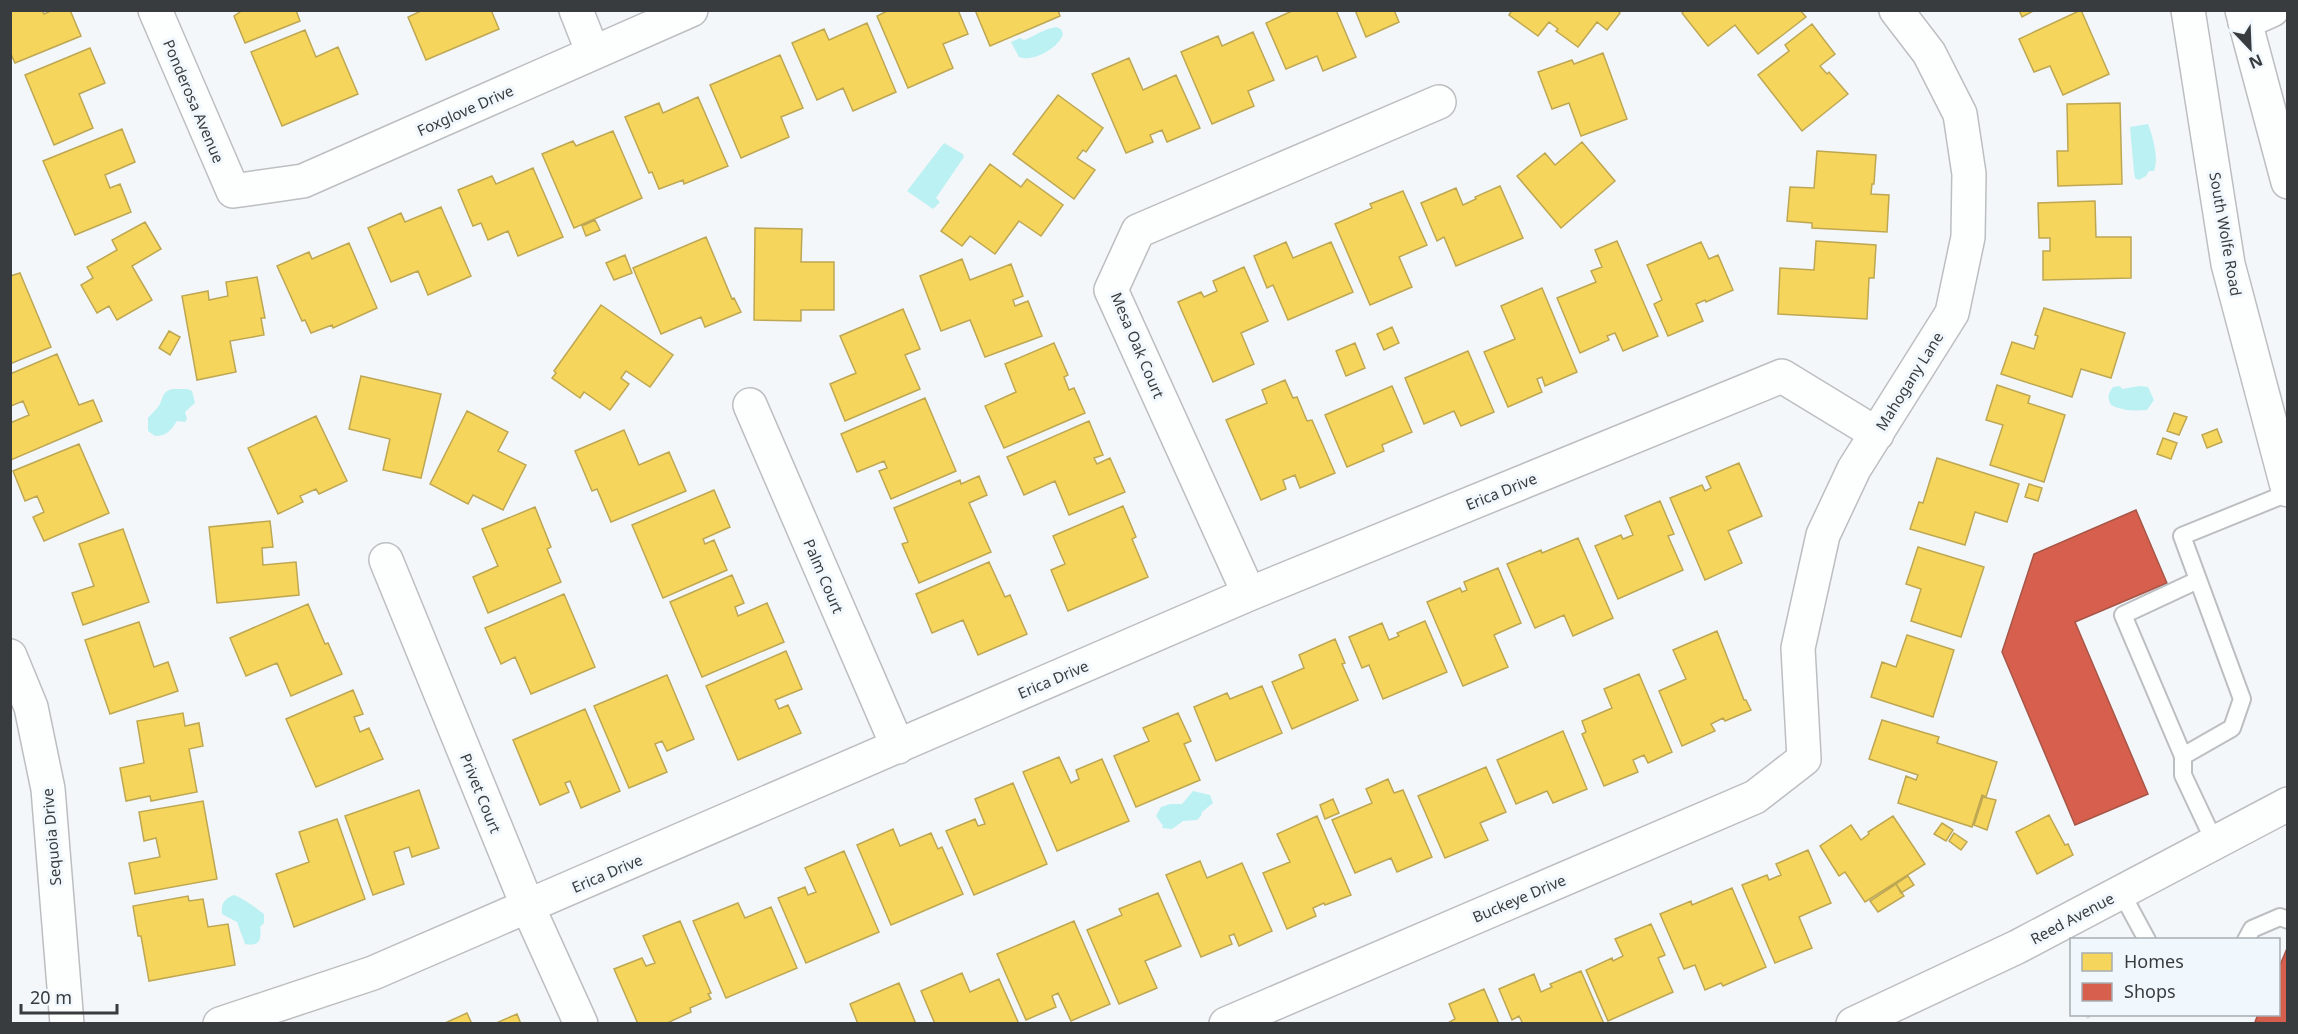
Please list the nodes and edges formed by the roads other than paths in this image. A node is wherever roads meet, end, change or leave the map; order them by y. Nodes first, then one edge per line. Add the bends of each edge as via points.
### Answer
1 (155, 10) edge
2 (576, 10) edge
3 (691, 10) edge
4 (1896, 10) edge
5 (2188, 10) edge
6 (2253, 14) edge
7 (593, 53) junction
8 (1439, 102) dead end
9 (2288, 182) edge
10 (233, 191) joint
11 (750, 405) dead end
12 (1877, 434) junction
13 (2288, 491) edge
14 (386, 560) dead end
15 (2198, 580) junction
16 (1248, 594) junction
17 (10, 656) edge
18 (898, 747) junction
19 (2183, 756) junction
20 (1804, 759) joint
21 (2288, 804) edge
22 (2215, 843) junction
23 (2121, 892) junction
24 (528, 907) junction
25 (2288, 920) edge
26 (2146, 938) edge
27 (2247, 938) edge
28 (67, 1023) edge
29 (220, 1023) edge
30 (581, 1023) edge
31 (1226, 1023) edge
32 (1853, 1023) edge

1 - 10 street, Ponderosa Avenue
2 - 7 street
3 - 7 street, Foxglove Drive
4 - 12 street, Mahogany Lane via 1929,53 1960,114 1969,174 1968,237 1952,313
5 - 13 street, South Wolfe Road via 2228,264
6 - 9 street
7 - 10 street, Foxglove Drive via 303,181
8 - 16 street, Mesa Oak Court via 1138,231 1112,290
11 - 18 street, Palm Court
12 - 16 street, Erica Drive via 1782,376
12 - 20 street, Mahogany Lane via 1854,469 1823,535 1798,648
13 - 15 lane via 2182,536
14 - 24 street, Privet Court
15 - 19 lane via 2242,699 2232,728
15 - 19 lane via 2123,615
16 - 18 street, Erica Drive
17 - 28 street, Sequoia Drive via 31,707 48,789
18 - 24 street, Erica Drive
19 - 22 lane via 2183,775
20 - 31 street, Buckeye Drive via 1755,797
21 - 22 street, Reed Avenue
22 - 23 street, Reed Avenue
23 - 26 lane
23 - 32 street, Reed Avenue via 2017,947
24 - 29 street, Erica Drive via 373,973
24 - 30 street, Privet Court
25 - 27 lane via 2280,917 2252,929

